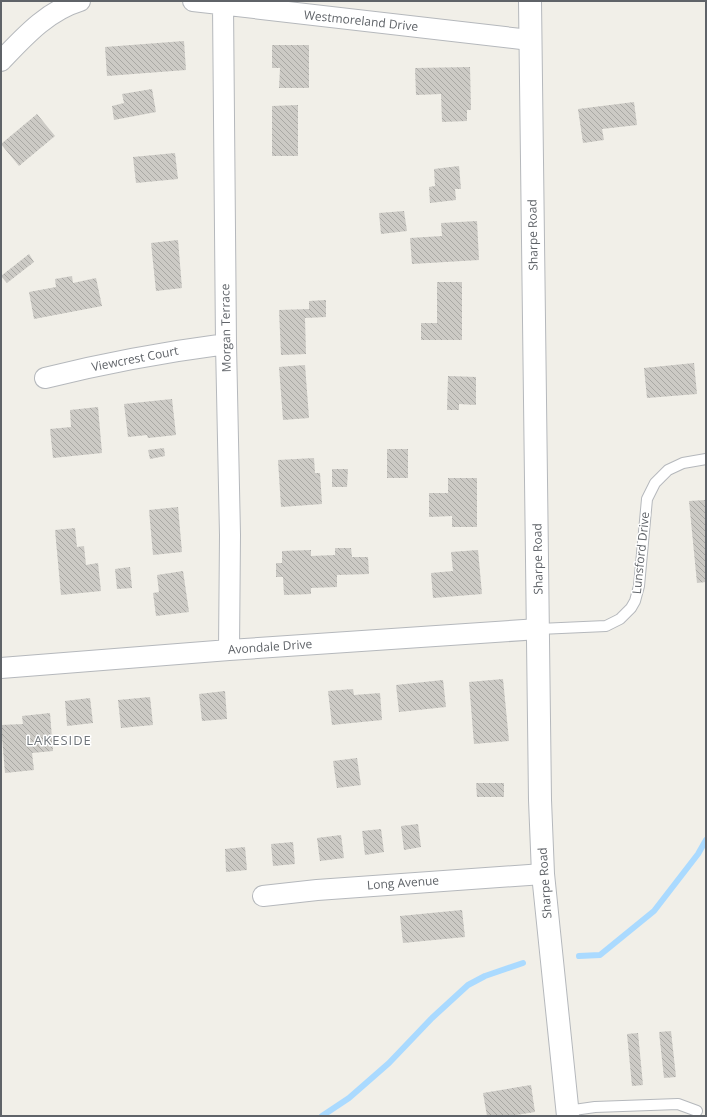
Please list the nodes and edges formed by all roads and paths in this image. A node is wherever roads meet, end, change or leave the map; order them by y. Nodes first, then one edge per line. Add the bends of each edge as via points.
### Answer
1 (80, 1) edge
2 (193, 1) edge
3 (530, 1) edge
4 (223, 5) junction
5 (530, 40) junction
6 (1, 61) edge
7 (226, 344) junction
8 (45, 378) dead end
9 (706, 459) edge
10 (539, 629) junction
11 (229, 650) junction
12 (1, 668) edge
13 (543, 874) junction
14 (263, 896) dead end
15 (697, 1111) dead end
16 (568, 1113) edge

1 - 6 street via 49,16 33,28
2 - 4 street, Westmoreland Drive
3 - 5 street, Sharpe Road
4 - 5 street, Westmoreland Drive
4 - 7 street, Morgan Terrace
5 - 10 street, Sharpe Road
7 - 8 street, Viewcrest Court via 103,364
7 - 11 street, Morgan Terrace via 230,536
9 - 10 lane, Lunsford Drive via 684,463 668,470 655,483 647,499 639,586 631,608 620,619 606,626
10 - 11 street, Avondale Drive
10 - 13 street, Sharpe Road
11 - 12 street, Avondale Drive
13 - 14 street, Long Avenue
13 - 16 street, Sharpe Road
15 - 16 lane via 678,1104 595,1107

